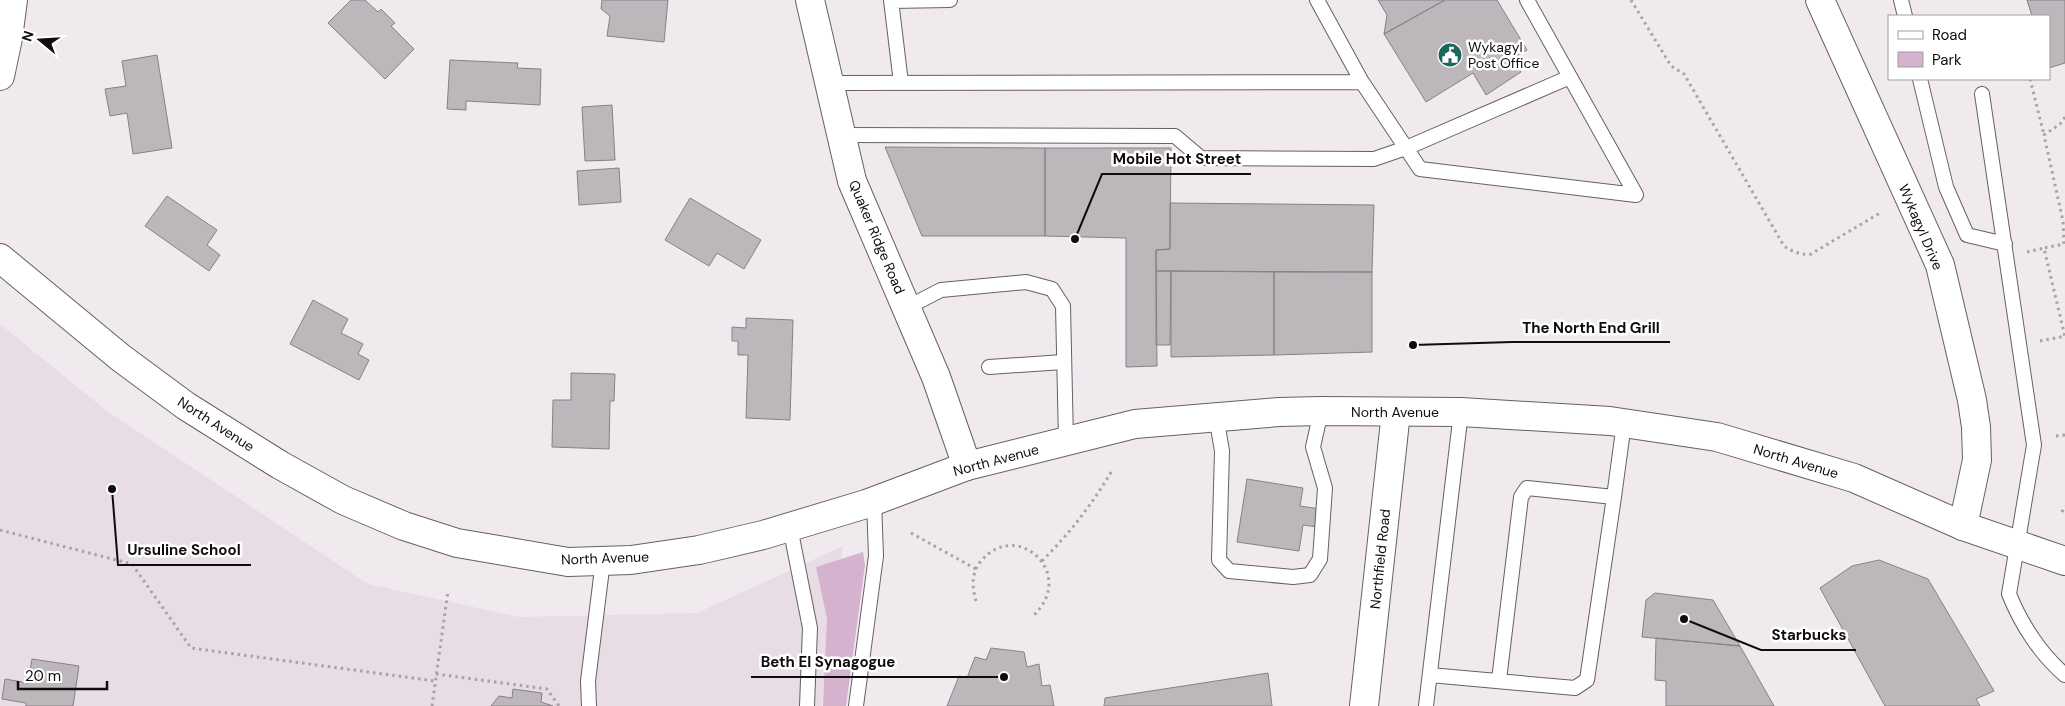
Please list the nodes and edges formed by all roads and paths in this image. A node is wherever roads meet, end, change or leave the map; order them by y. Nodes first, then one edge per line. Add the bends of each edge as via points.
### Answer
1 (13, 0) edge
2 (810, 0) edge
3 (891, 0) edge
4 (950, 0) edge
5 (1318, 0) edge
6 (1527, 0) edge
7 (1631, 0) edge
8 (1820, 0) edge
9 (1901, 0) edge
10 (1905, 15) edge
11 (0, 76) edge
12 (1570, 77) junction
13 (1920, 80) edge
14 (2030, 80) edge
15 (1362, 82) junction
16 (828, 83) junction
17 (902, 83) junction
18 (1982, 94) dead end
19 (2065, 117) edge
20 (841, 135) junction
21 (2044, 135) junction
22 (1406, 148) junction
23 (1880, 213) dead end
24 (2005, 244) junction
25 (2064, 244) edge
26 (0, 258) edge
27 (906, 308) junction
28 (2065, 337) edge
29 (1063, 362) junction
30 (989, 367) dead end
31 (1321, 411) junction
32 (1396, 412) junction
33 (1461, 412) junction
34 (1216, 416) junction
35 (1624, 423) junction
36 (1066, 441) junction
37 (967, 466) junction
38 (1114, 469) dead end
39 (1614, 497) junction
40 (874, 501) junction
41 (2065, 506) edge
42 (2062, 512) dead end
43 (1963, 526) junction
44 (790, 527) junction
45 (0, 530) edge
46 (911, 533) dead end
47 (2016, 544) junction
48 (603, 561) junction
49 (1042, 561) junction
50 (2065, 561) edge
51 (976, 569) junction
52 (448, 591) dead end
53 (976, 601) dead end
54 (1033, 616) dead end
55 (436, 674) junction
56 (1430, 675) junction
57 (2065, 675) edge
58 (1499, 680) junction
59 (435, 682) junction
60 (432, 706) edge
61 (559, 706) edge
62 (589, 706) edge
63 (807, 706) edge
64 (856, 706) edge
65 (1364, 706) edge
66 (1426, 706) edge

1 - 11 main road
2 - 16 main road, Quaker Ridge Road
3 - 4 lane
3 - 17 lane
5 - 15 lane
6 - 12 lane
7 - 23 path via 1671,66 1684,74 1784,246 1792,252 1812,254
8 - 43 main road, Wykagyl Drive via 1940,265 1976,427 1978,460
9 - 10 lane
12 - 22 lane
12 - 22 lane via 1636,194 1420,170
13 - 24 lane via 1946,187 1967,234
14 - 21 path
15 - 17 lane
15 - 22 lane
16 - 17 lane
16 - 20 main road, Quaker Ridge Road
18 - 24 lane
19 - 21 path
20 - 22 lane via 1175,136 1201,158 1374,158
20 - 27 main road, Quaker Ridge Road via 852,181
21 - 25 path via 2063,221
24 - 47 lane via 2034,445
25 - 28 path via 2044,248
26 - 48 main road, North Avenue via 121,358 186,406 343,500 404,526 458,543 568,562
27 - 29 lane via 941,290 1026,282 1052,289 1063,306
27 - 37 main road, Quaker Ridge Road via 936,377
29 - 30 lane
29 - 36 lane
31 - 32 main road, North Avenue
31 - 34 main road, North Avenue
31 - 34 lane via 1313,447 1325,488 1320,559 1310,575 1293,577 1229,571 1219,560 1222,451
32 - 33 main road, North Avenue
32 - 65 main road, Northfield Road
33 - 35 main road, North Avenue
33 - 56 lane
34 - 36 main road, North Avenue via 1135,424
35 - 39 lane
35 - 43 main road, North Avenue via 1717,437 1854,478
36 - 37 main road, North Avenue
37 - 40 main road, North Avenue
38 - 49 path via 1094,501
39 - 58 lane via 1587,680 1575,688
39 - 58 lane via 1528,488 1521,496
40 - 44 main road, North Avenue
40 - 64 lane via 876,556
41 - 42 path
43 - 47 main road, North Avenue
44 - 48 main road, North Avenue via 699,550
44 - 63 lane via 810,628
45 - 59 path via 132,564 191,648
46 - 51 path
47 - 50 main road, North Avenue
47 - 57 lane via 2009,594 2014,608 2048,661
48 - 62 lane via 588,681
49 - 51 path via 1034,553 1010,545 987,554
49 - 54 path via 1050,584 1042,607
51 - 53 path via 973,576
52 - 55 path
55 - 59 path
55 - 61 path via 547,689
56 - 58 lane
56 - 66 lane
59 - 60 path

